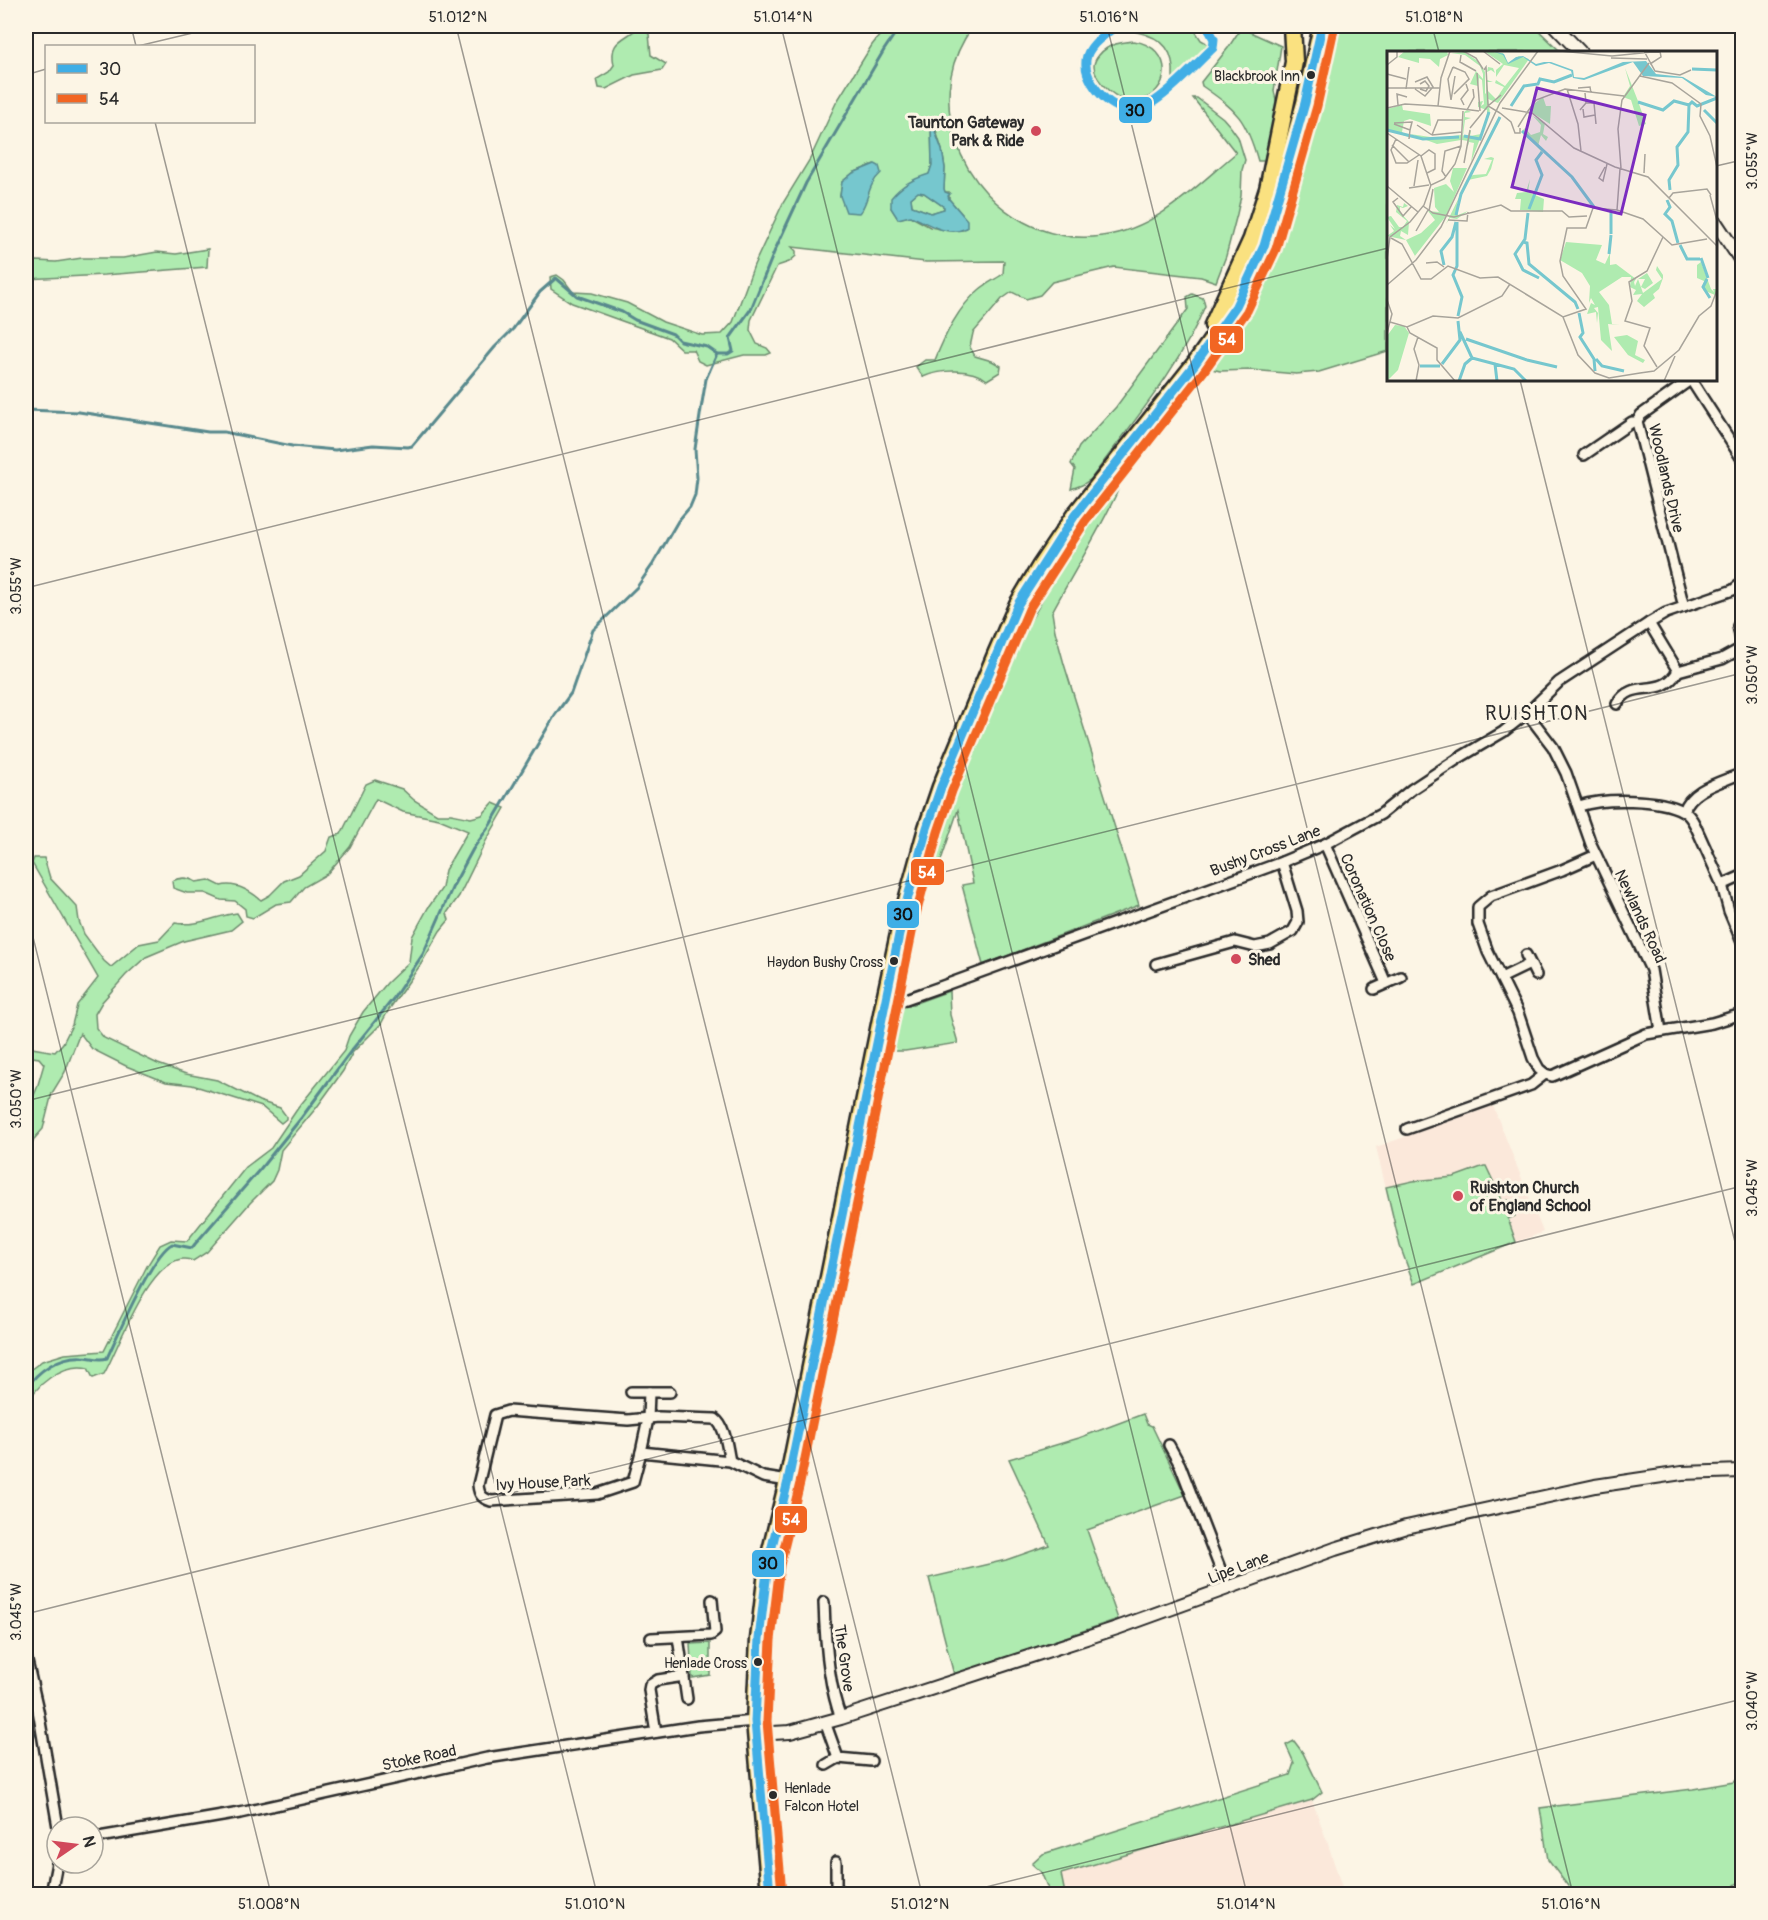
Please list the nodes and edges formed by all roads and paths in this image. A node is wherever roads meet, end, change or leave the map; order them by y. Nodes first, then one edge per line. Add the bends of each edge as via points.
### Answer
1 (1292, 26) edge
2 (1322, 26) edge
3 (1555, 26) edge
4 (1579, 51) edge
5 (1717, 224) edge
6 (1743, 262) edge
7 (1195, 364) junction
8 (1689, 381) edge
9 (1691, 381) edge
10 (1637, 422) junction
11 (1584, 455) dead end
12 (1743, 459) edge
13 (1743, 583) edge
14 (1684, 607) junction
15 (1649, 623) junction
16 (1738, 626) dead end
17 (1743, 646) edge
18 (1678, 671) junction
19 (1616, 685) dead end
20 (1623, 694) junction
21 (1617, 704) dead end
22 (1527, 713) junction
23 (1743, 773) edge
24 (1579, 806) junction
25 (1684, 811) junction
26 (1325, 844) junction
27 (1596, 855) junction
28 (1282, 862) junction
29 (1743, 876) edge
30 (1722, 885) junction
31 (1743, 942) edge
32 (1156, 964) dead end
33 (1536, 975) dead end
34 (1401, 977) dead end
35 (1502, 978) junction
36 (1386, 983) junction
37 (1374, 990) dead end
38 (885, 999) junction
39 (1743, 1014) edge
40 (1661, 1031) junction
41 (1545, 1074) junction
42 (1414, 1115) dead end
43 (1418, 1126) junction
44 (1407, 1130) dead end
45 (631, 1392) dead end
46 (649, 1392) junction
47 (670, 1392) dead end
48 (648, 1419) junction
49 (1168, 1445) dead end
50 (641, 1452) junction
51 (730, 1461) junction
52 (1743, 1471) edge
53 (788, 1481) junction
54 (1228, 1589) junction
55 (712, 1600) dead end
56 (824, 1601) dead end
57 (678, 1637) junction
58 (651, 1638) dead end
59 (26, 1657) edge
60 (684, 1676) junction
61 (687, 1699) dead end
62 (840, 1718) junction
63 (825, 1722) junction
64 (755, 1727) junction
65 (656, 1732) junction
66 (838, 1758) junction
67 (871, 1761) dead end
68 (826, 1765) dead end
69 (56, 1815) edge
70 (105, 1836) edge
71 (836, 1862) dead end
72 (55, 1875) edge
73 (51, 1894) edge
74 (770, 1894) edge
75 (829, 1894) edge

1 - 7 highway via 1294,62 1268,189 1252,239
2 - 7 highway via 1305,103 1264,246 1236,306
3 - 4 street
5 - 6 street
7 - 38 highway via 1075,515 1018,604 930,818
8 - 10 street, Woodlands Drive
9 - 12 street, Woodlands Drive
10 - 11 street
10 - 14 street, Woodlands Drive
13 - 14 street, Bushy Cross Lane
14 - 15 street, Bushy Cross Lane
15 - 18 street
15 - 22 street, Bushy Cross Lane via 1559,682
16 - 17 street
17 - 18 street via 1722,659
18 - 20 street via 1662,687 1638,688
19 - 20 street
20 - 21 street
22 - 24 street, Newlands Road via 1553,747
22 - 26 street, Bushy Cross Lane via 1381,814
23 - 25 street via 1697,793
24 - 25 street via 1642,802
24 - 27 street, Newlands Road
25 - 30 street via 1695,825
26 - 28 street, Bushy Cross Lane
26 - 36 street, Coronation Close
27 - 35 street via 1481,903 1478,924
27 - 40 street, Newlands Road via 1651,970
28 - 32 street via 1297,911 1298,922 1293,931 1256,947 1235,942
28 - 38 street, Bushy Cross Lane via 903,1000
29 - 30 street
30 - 31 street via 1728,911
33 - 35 street via 1528,960
34 - 36 street, Coronation Close
35 - 41 street via 1533,1058
36 - 37 street, Coronation Close
38 - 53 highway
39 - 40 street
40 - 41 street via 1557,1074
41 - 43 street via 1531,1085
42 - 43 street
43 - 44 street
45 - 46 street
46 - 47 street
46 - 48 street, Ivy House Park
48 - 50 street, Ivy House Park
48 - 50 street, Ivy House Park via 501,1412 495,1415 490,1433 479,1492 491,1501 597,1494 633,1482
48 - 51 street, Ivy House Park via 715,1419 720,1423
49 - 54 street via 1180,1465
50 - 51 street
51 - 53 street via 763,1477
52 - 54 street, Lipe Lane via 1682,1473 1595,1486 1406,1527
53 - 64 highway via 768,1563 756,1674
54 - 62 street, Lipe Lane
55 - 57 street via 715,1632
56 - 62 street, The Grove via 830,1672
57 - 58 street
57 - 60 street
59 - 69 street
60 - 61 street
60 - 65 street via 650,1684
62 - 63 street, Lipe Lane
63 - 64 street, Lipe Lane via 790,1732
63 - 66 street
64 - 65 street, Stoke Road
64 - 74 highway
65 - 70 street, Stoke Road via 487,1758 240,1813
66 - 67 street
66 - 68 street
71 - 75 street via 838,1887
72 - 73 street

